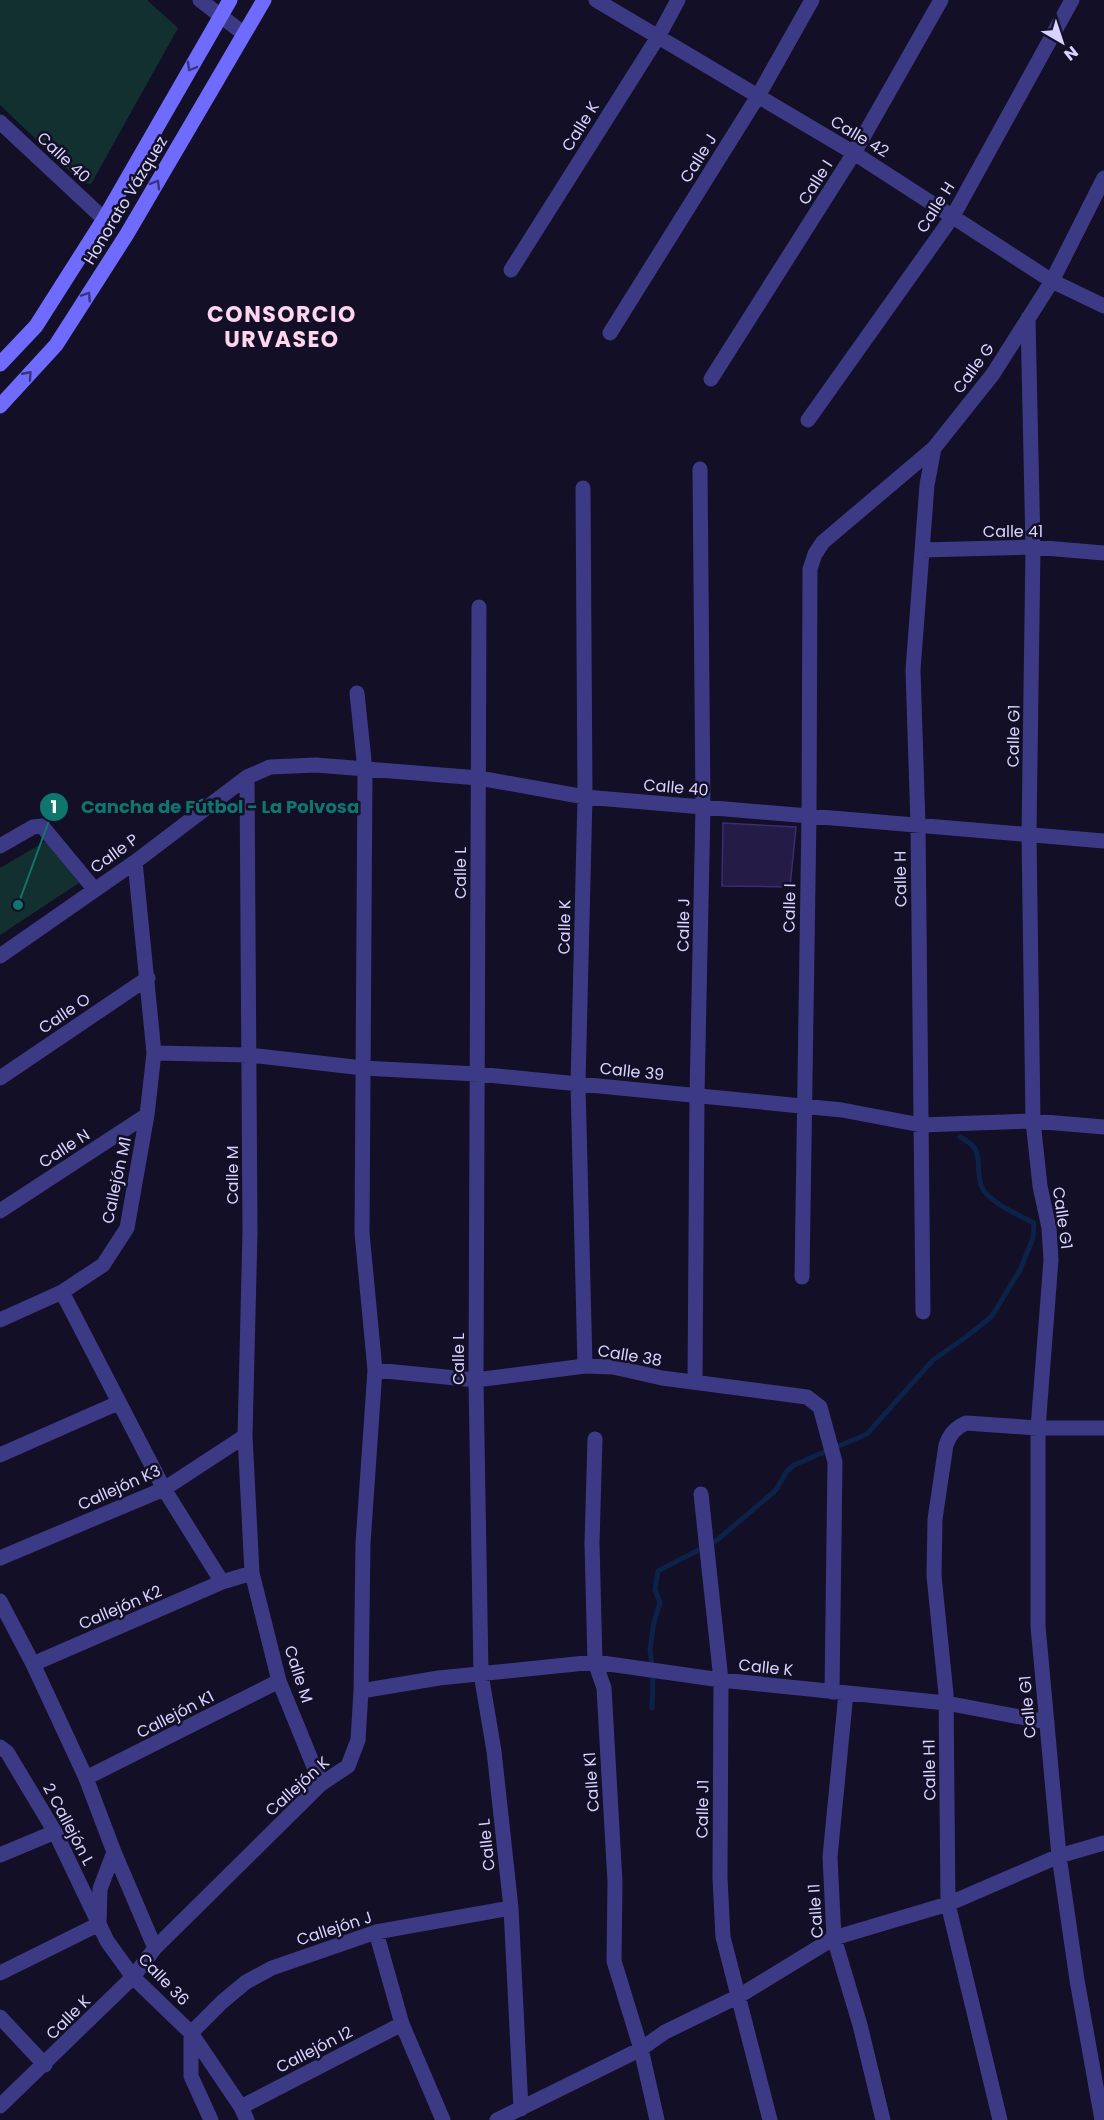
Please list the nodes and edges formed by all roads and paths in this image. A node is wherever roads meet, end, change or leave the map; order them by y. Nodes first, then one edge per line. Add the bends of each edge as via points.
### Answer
1 (200, 0) edge
2 (231, 0) edge
3 (264, 0) edge
4 (596, 0) edge
5 (678, 0) edge
6 (812, 0) edge
7 (940, 0) edge
8 (1072, 0) edge
9 (220, 17) junction
10 (243, 33) junction
11 (658, 37) junction
12 (758, 96) junction
13 (0, 122) edge
14 (854, 153) junction
15 (1104, 178) edge
16 (953, 216) junction
17 (104, 219) junction
18 (511, 270) dead end
19 (1052, 281) junction
20 (1104, 306) edge
21 (1028, 318) junction
22 (610, 333) dead end
23 (0, 364) edge
24 (711, 379) dead end
25 (0, 406) edge
26 (808, 420) dead end
27 (934, 448) junction
28 (700, 469) dead end
29 (583, 488) dead end
30 (824, 542) joint
31 (1033, 547) junction
32 (922, 550) junction
33 (1104, 553) edge
34 (479, 607) dead end
35 (357, 693) dead end
36 (365, 770) junction
37 (247, 777) junction
38 (478, 778) junction
39 (585, 797) junction
40 (703, 807) junction
41 (809, 816) junction
42 (918, 825) junction
43 (1029, 834) junction
44 (1104, 841) edge
45 (0, 846) edge
46 (135, 862) junction
47 (95, 890) junction
48 (0, 956) edge
49 (148, 978) junction
50 (154, 1053) junction
51 (250, 1056) junction
52 (363, 1068) junction
53 (477, 1074) junction
54 (0, 1077) edge
55 (578, 1084) junction
56 (697, 1095) junction
57 (805, 1106) junction
58 (147, 1115) junction
59 (1033, 1121) junction
60 (921, 1125) junction
61 (1104, 1127) edge
62 (0, 1211) edge
63 (802, 1277) dead end
64 (62, 1292) junction
65 (923, 1312) dead end
66 (0, 1320) edge
67 (585, 1366) junction
68 (375, 1370) junction
69 (476, 1380) junction
70 (695, 1382) junction
71 (118, 1403) junction
72 (1038, 1428) junction
73 (1104, 1428) edge
74 (245, 1436) junction
75 (595, 1438) dead end
76 (0, 1455) edge
77 (835, 1462) joint
78 (164, 1489) junction
79 (701, 1494) dead end
80 (0, 1558) edge
81 (252, 1573) junction
82 (222, 1582) junction
83 (0, 1601) edge
84 (595, 1662) junction
85 (33, 1664) junction
86 (481, 1674) junction
87 (721, 1680) junction
88 (279, 1681) junction
89 (361, 1691) junction
90 (839, 1693) junction
91 (946, 1704) junction
92 (1047, 1722) junction
93 (0, 1746) edge
94 (86, 1778) junction
95 (321, 1784) junction
96 (55, 1832) junction
97 (1104, 1843) edge
98 (114, 1852) junction
99 (0, 1855) edge
100 (1059, 1856) junction
101 (948, 1904) junction
102 (511, 1908) junction
103 (99, 1924) junction
104 (376, 1932) junction
105 (834, 1938) junction
106 (156, 1948) junction
107 (0, 1972) edge
108 (133, 1977) junction
109 (739, 1996) junction
110 (0, 2017) edge
111 (402, 2024) junction
112 (191, 2033) junction
113 (640, 2049) junction
114 (45, 2065) junction
115 (0, 2106) edge
116 (521, 2109) junction
117 (244, 2114) edge
118 (212, 2120) edge
119 (443, 2120) edge
120 (497, 2120) edge
121 (657, 2120) edge
122 (770, 2120) edge
123 (883, 2120) edge
124 (1000, 2120) edge
125 (1102, 2120) edge

1 - 9 street
2 - 9 street, Honorato Vázquez
3 - 10 street, Honorato Vázquez
4 - 11 street, Calle 42
5 - 11 street, Calle K
6 - 12 street, Calle J
7 - 14 street, Calle I
8 - 16 street, Calle H
9 - 10 street
9 -> 17 street, Honorato Vázquez
25 -> 10 street, Honorato Vázquez via 56,345 127,234
11 - 12 street, Calle 42
11 - 18 street, Calle K
12 - 14 street, Calle 42
12 - 22 street, Calle J
13 - 17 street, Calle 40
14 - 16 street, Calle 42
14 - 24 street, Calle I
15 - 19 street, Calle G
16 - 19 street, Calle 42
16 - 26 street, Calle H
17 - 23 street, Honorato Vázquez via 36,327
19 - 20 street, Calle 42
19 - 21 street, Calle G
21 - 27 street, Calle G via 993,375
21 - 31 street, Calle G1
27 - 30 street, Calle G
27 - 32 street, Calle H
28 - 40 street, Calle J
29 - 39 street, Calle K
30 - 41 street, Calle I via 810,568
31 - 32 street, Calle 41
31 - 33 street, Calle 41
31 - 43 street, Calle G1
32 - 42 street, Calle H via 914,670
34 - 38 street, Calle L
35 - 36 street, Callejón K
36 - 37 street, Calle 40 via 316,765 270,767
36 - 38 street, Calle 40
36 - 52 street, Callejón K
37 - 46 street, Calle P
37 - 51 street, Calle M
38 - 39 street, Calle 40
38 - 53 street, Calle L
39 - 40 street, Calle 40
39 - 55 street, Calle K
40 - 41 street, Calle 40
40 - 56 street, Calle J
41 - 42 street, Calle 40
41 - 57 street, Calle I
42 - 43 street, Calle 40
42 - 60 street, Calle H
43 - 44 street, Calle 40
43 - 59 street, Calle G1
45 - 47 street via 33,826 42,826
46 - 47 street, Calle P
46 - 49 street, Callejón M1
47 - 48 street, Calle P
49 - 50 street, Callejón M1
49 - 54 street, Calle O
50 - 51 street, Calle 39
50 - 58 street, Callejón M1
51 - 52 street, Calle 39
51 - 74 street, Calle M
52 - 53 street, Calle 39
52 - 68 street, Callejón K via 362,1233
53 - 55 street, Calle 39
53 - 69 street, Calle L
55 - 56 street, Calle 39
55 - 67 street, Calle K
56 - 57 street, Calle 39
56 - 70 street, Calle J
57 - 60 street, Calle 39
57 - 63 street, Calle I
58 - 62 street, Calle N
58 - 64 street, Callejón M1 via 127,1228 103,1265
59 - 60 street, Calle 39
59 - 61 street, Calle 39
59 - 72 street, Calle G1 via 1051,1260
60 - 65 street, Calle H
64 - 66 street, Callejón M1
64 - 71 street
67 - 69 street, Calle 38
67 - 70 street, Calle 38 via 613,1367
68 - 69 street, Calle 38
68 - 89 street, Callejón K via 363,1543
69 - 86 street, Calle L
70 - 77 street, Calle 38 via 807,1397 820,1407
71 - 76 street
71 - 78 street
72 - 73 street
72 - 91 street, Calle H1 via 966,1423 957,1427 946,1445 935,1519 934,1576
72 - 92 street, Calle G1 via 1038,1626
74 - 78 street, Callejón K3
74 - 81 street, Calle M
75 - 84 street, Calle K1
77 - 90 street, Calle I1
78 - 80 street, Callejón K3
78 - 82 street
79 - 87 street, Calle J1
81 - 82 street
81 - 88 street, Calle M
82 - 85 street, Callejón K2
83 - 85 street, Calle 36
84 - 86 street, Calle K
84 - 87 street, Calle K
84 - 113 street, Calle K1 via 605,1711 615,1882 614,1961
85 - 94 street, Calle 36
86 - 89 street
86 - 102 street, Calle L via 494,1751
87 - 90 street, Calle K
87 - 109 street, Calle J1 via 723,1937
88 - 94 street, Callejón K1
88 - 95 street, Calle M
89 - 95 street, Callejón K via 357,1740 348,1766
90 - 91 street, Calle K
90 - 105 street, Calle I1 via 830,1857
91 - 92 street, Calle K
91 - 101 street, Calle H1
92 - 100 street, Calle G1
93 - 96 street, 2 Callejón L via 8,1752
94 - 98 street, Calle 36
95 - 106 street, Callejón K
96 - 99 street
96 - 103 street, 2 Callejón L
97 - 100 street
98 - 103 street, Calle 36 via 99,1888
98 - 106 street, Calle 36
100 - 101 street
100 - 125 street, Calle G1
101 - 105 street
101 - 124 street, Calle H1
102 - 104 street, Callejón J
102 - 116 street, Calle L
103 - 107 street
103 - 108 street, Calle 36
104 - 111 street
104 - 112 street, Callejón J via 272,1968 246,1982
105 - 109 street
105 - 123 street, Calle I1
106 - 108 street, Calle K
108 - 112 street, Calle 36
108 - 114 street, Calle K
109 - 113 street via 665,2032
109 - 122 street, Calle J1
110 - 114 street
111 - 117 street, Callejón I2
111 - 119 street
112 - 117 street, Calle 36
112 - 118 street via 190,2076
113 - 116 street
113 - 121 street, Calle K1
114 - 115 street, Calle K
116 - 120 street

